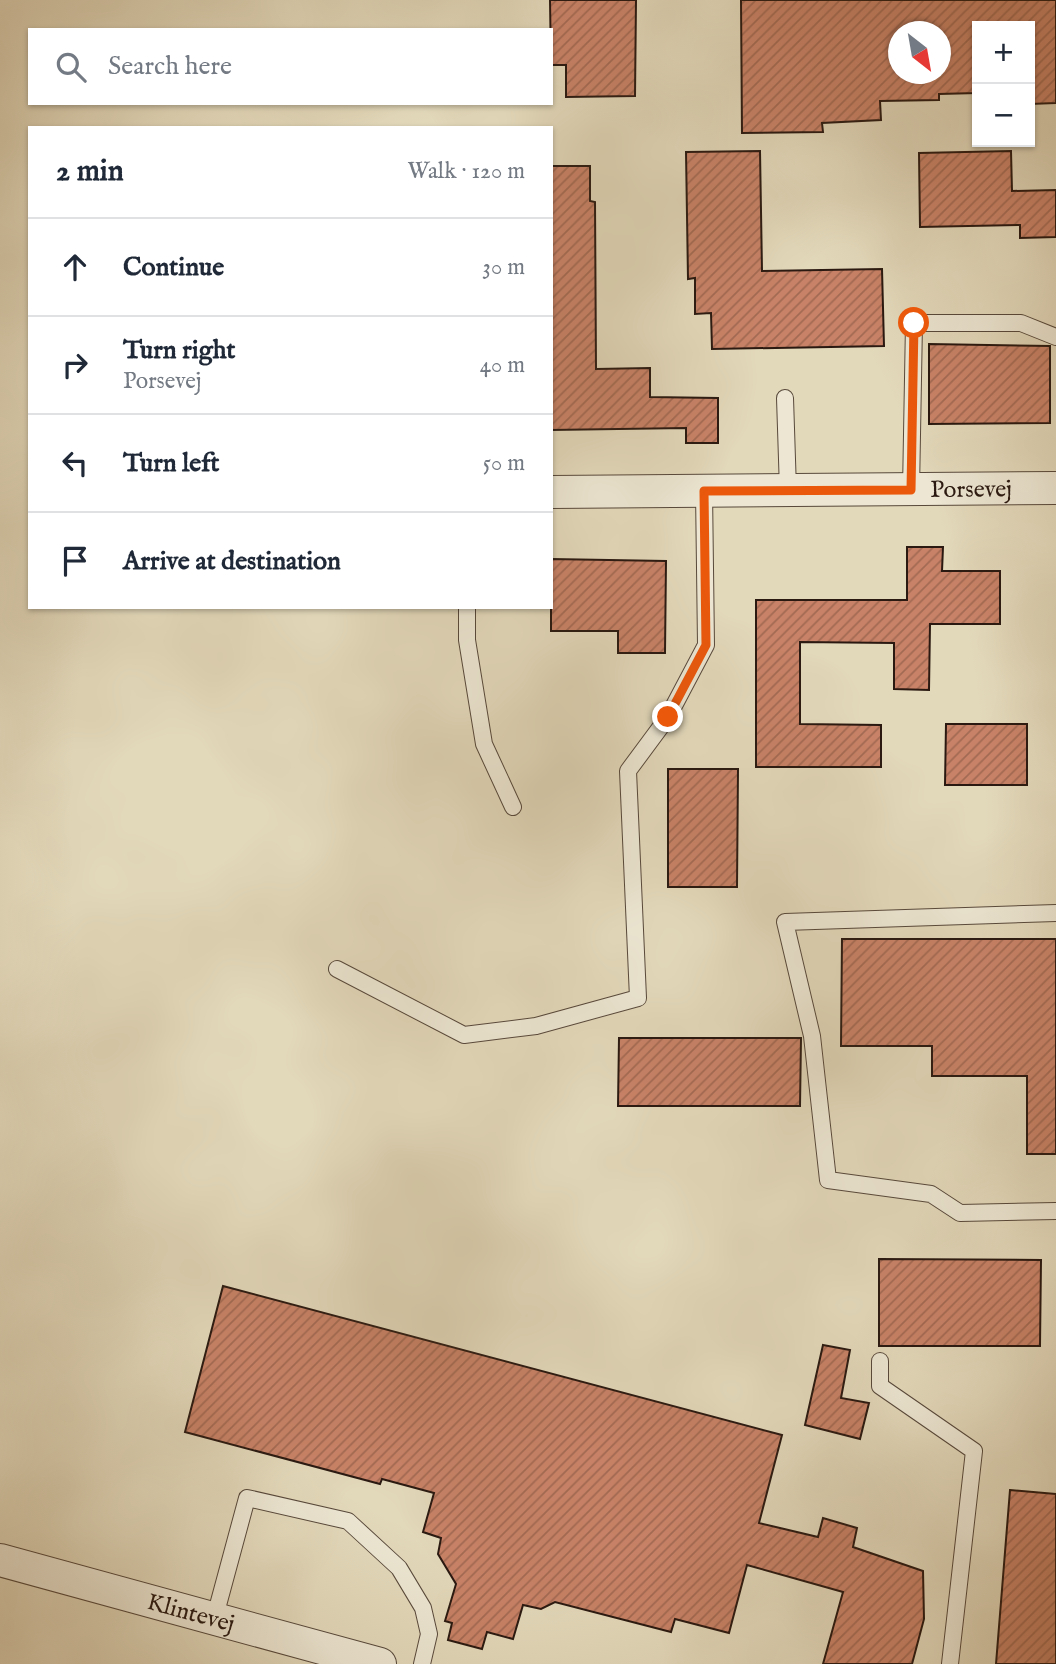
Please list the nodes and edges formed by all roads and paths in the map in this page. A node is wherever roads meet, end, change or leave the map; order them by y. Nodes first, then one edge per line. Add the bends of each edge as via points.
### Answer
1 (1056, 337) edge
2 (785, 398) dead end
3 (1056, 488) edge
4 (788, 490) junction
5 (911, 490) junction
6 (704, 491) junction
7 (553, 492) edge
8 (467, 609) edge
9 (513, 807) dead end
10 (1056, 913) edge
11 (337, 969) dead end
12 (1056, 1211) edge
13 (880, 1361) dead end
14 (0, 1560) edge
15 (214, 1620) junction
16 (380, 1664) edge
17 (422, 1664) edge
18 (950, 1664) edge

1 - 5 lane via 1021,323 914,323
2 - 4 lane
3 - 5 street, Porsevej
4 - 5 street, Porsevej
4 - 6 street, Porsevej
6 - 7 street, Porsevej
6 - 11 lane via 706,645 668,717 628,771 638,998 536,1026 464,1035
8 - 9 lane via 467,640 484,744
10 - 12 lane via 785,922 812,1037 828,1180 930,1194 960,1213
13 - 18 lane via 880,1386 974,1451
14 - 15 street, Klintevej
15 - 16 street, Klintevej
15 - 17 lane via 247,1499 260,1501 348,1521 399,1568 423,1608 429,1634

